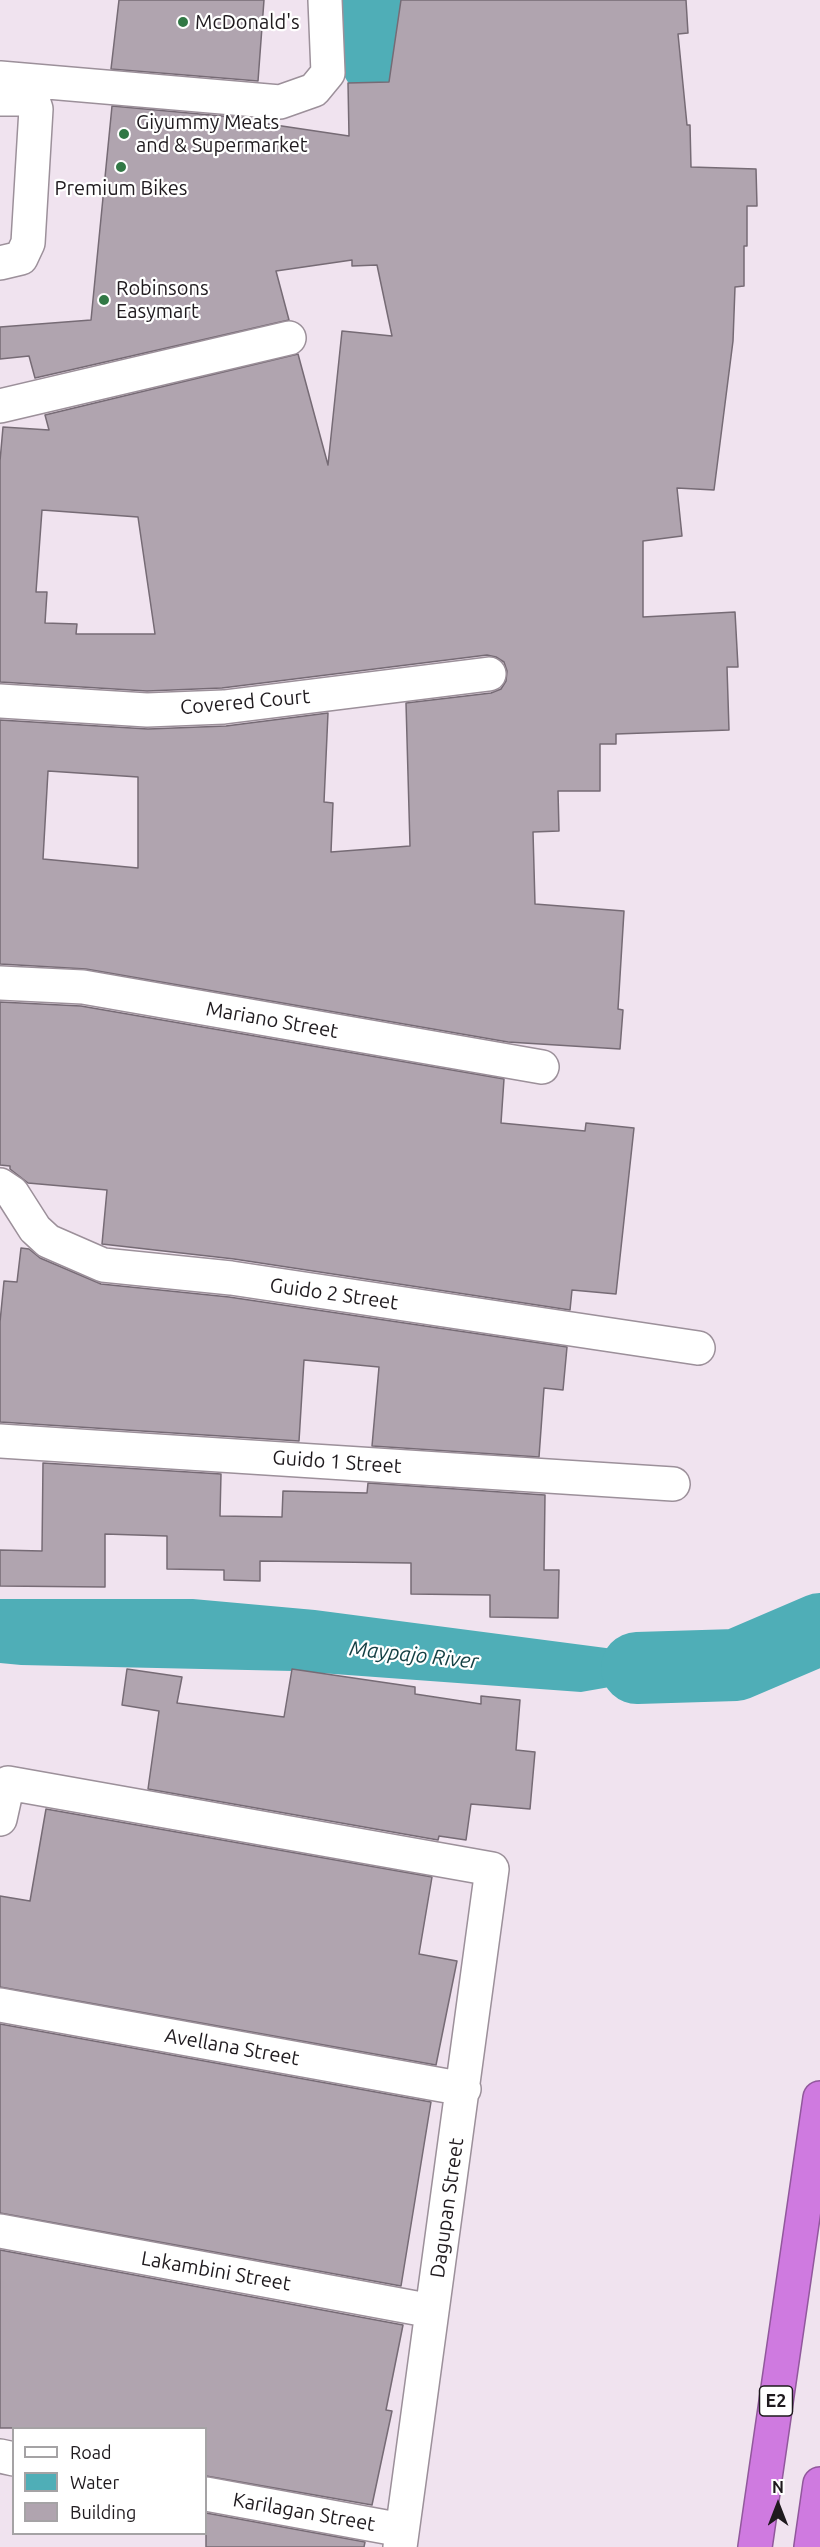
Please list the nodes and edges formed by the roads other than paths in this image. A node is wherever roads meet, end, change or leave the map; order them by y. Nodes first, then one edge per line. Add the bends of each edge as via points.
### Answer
1 (325, 0) edge
2 (0, 78) edge
3 (0, 99) edge
4 (0, 263) edge
5 (289, 338) dead end
6 (0, 406) edge
7 (489, 674) dead end
8 (0, 701) edge
9 (0, 982) edge
10 (542, 1067) dead end
11 (0, 1185) edge
12 (698, 1348) dead end
13 (0, 1441) edge
14 (673, 1484) dead end
15 (0, 1819) edge
16 (0, 2006) edge
17 (464, 2089) junction
18 (820, 2098) edge
19 (0, 2231) edge
20 (432, 2311) junction
21 (820, 2484) edge
22 (207, 2494) edge
23 (401, 2539) edge
24 (755, 2547) edge
25 (811, 2547) edge

1 - 2 street via 328,74 314,90 280,102
3 - 4 street via 27,99 36,109 28,243 21,258
5 - 6 street
7 - 8 street, Covered Court via 224,707 147,710
9 - 10 street, Mariano Street via 83,987
11 - 12 street, Guido 2 Street via 12,1193 35,1229 48,1241 103,1265 231,1278
13 - 14 street, Guido 1 Street
15 - 17 street, Dagupan Street via 8,1783 492,1869
16 - 17 street, Avellana Street
17 - 20 street, Dagupan Street
18 - 24 highway, E2
19 - 20 street, Lakambini Street
20 - 23 street, Dagupan Street
21 - 25 highway
22 - 23 street, Karilagan Street

